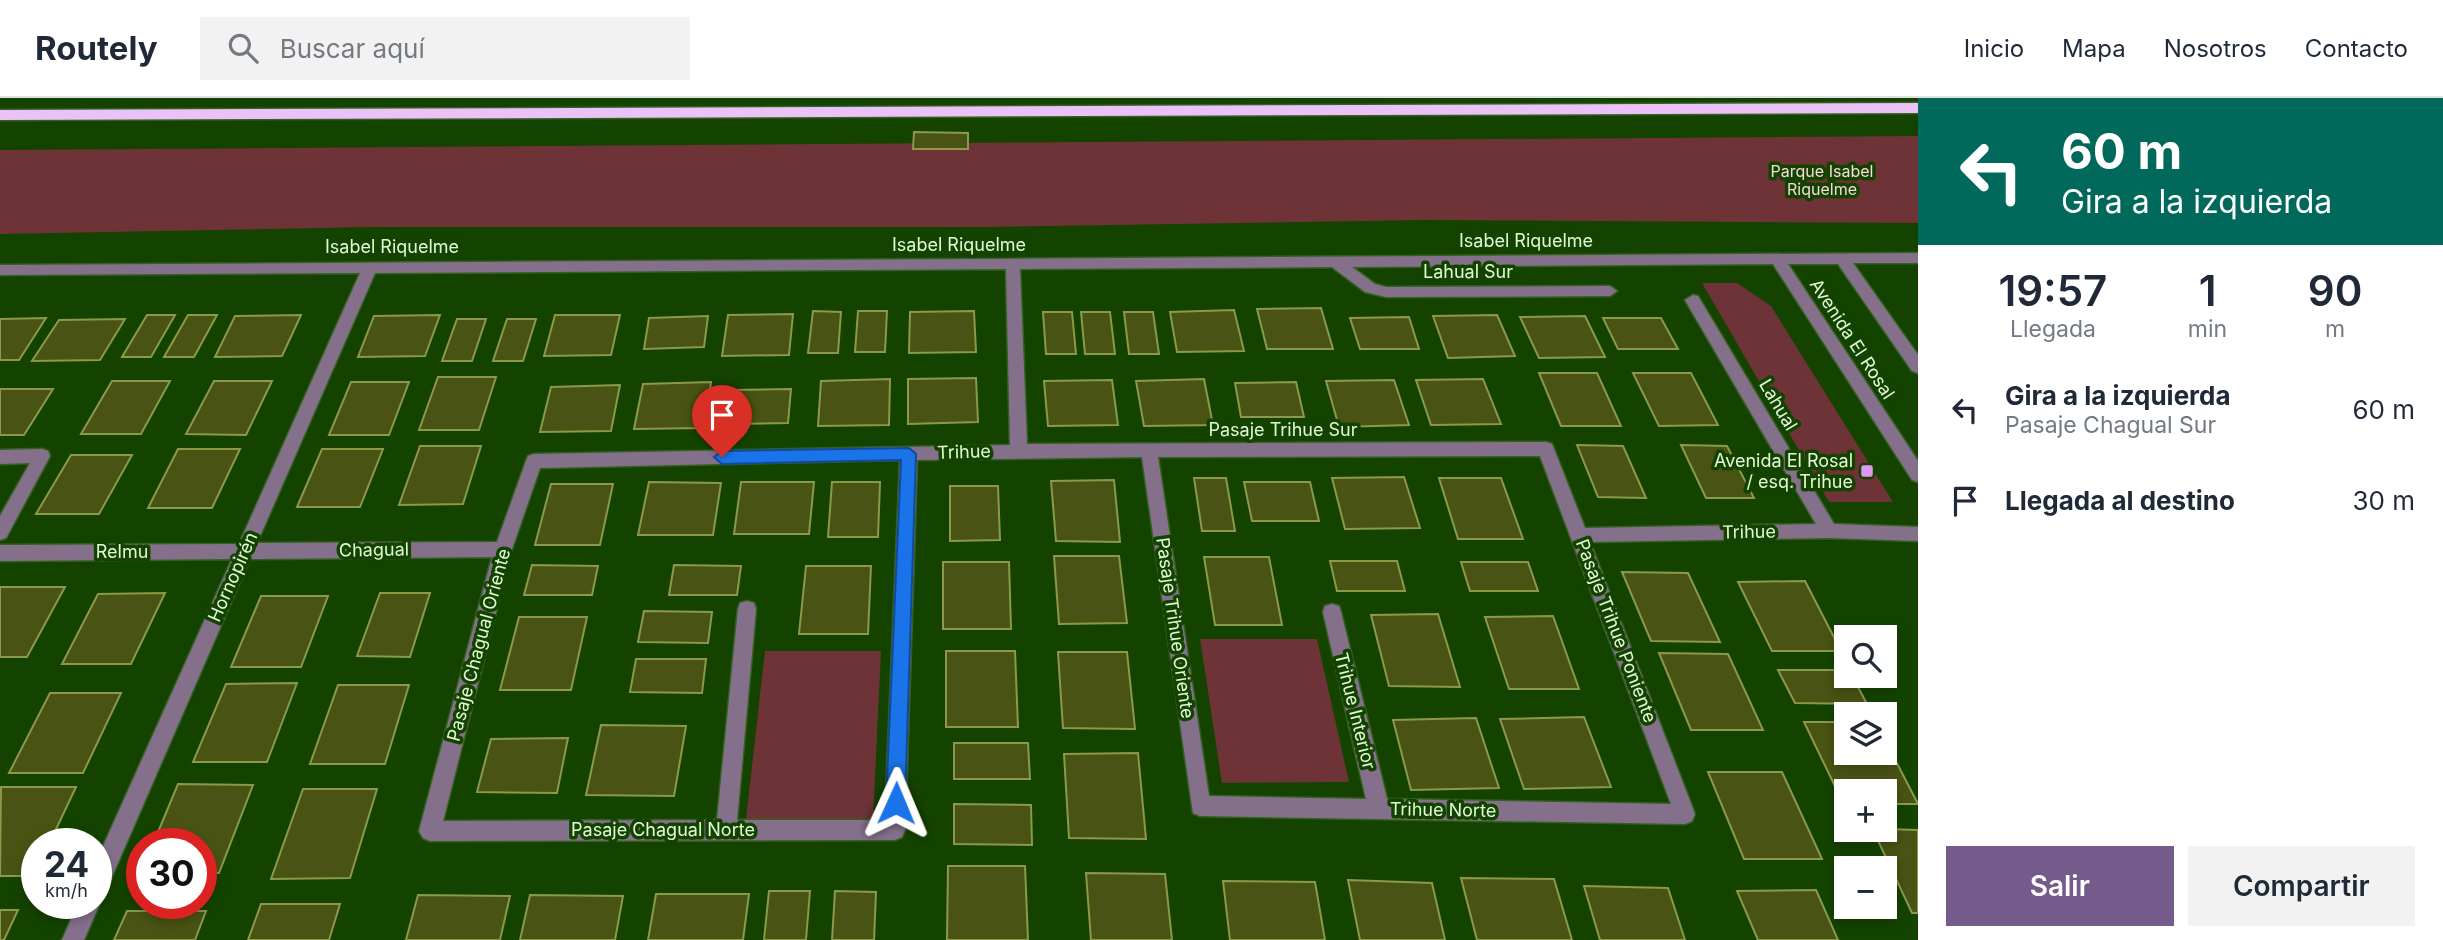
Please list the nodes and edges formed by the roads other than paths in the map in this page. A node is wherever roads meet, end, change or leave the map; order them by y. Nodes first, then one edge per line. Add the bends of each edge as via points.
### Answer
1 (1918, 108) edge
2 (0, 115) edge
3 (1918, 258) edge
4 (1777, 259) junction
5 (1842, 259) junction
6 (1336, 261) junction
7 (1013, 264) junction
8 (370, 267) junction
9 (0, 270) edge
10 (1609, 291) dead end
11 (1693, 300) dead end
12 (1918, 367) edge
13 (1546, 449) joint
14 (1149, 450) junction
15 (1019, 451) junction
16 (909, 454) junction
17 (0, 457) edge
18 (534, 461) joint
19 (1918, 475) edge
20 (1829, 531) junction
21 (0, 533) edge
22 (1918, 534) edge
23 (1580, 535) junction
24 (503, 549) junction
25 (244, 552) junction
26 (0, 553) edge
27 (747, 609) dead end
28 (1332, 612) dead end
29 (1200, 806) joint
30 (1379, 809) junction
31 (1685, 814) joint
32 (726, 830) junction
33 (430, 831) joint
34 (112, 851) edge
35 (82, 919) edge
36 (73, 940) edge

1 - 2 highway
3 - 5 street, Isabel Riquelme
4 - 5 street, Isabel Riquelme
4 - 6 street, Isabel Riquelme
4 - 19 street, Avenida El Rosal
5 - 12 street, Avenida El Rosal
6 - 7 street, Isabel Riquelme
6 - 10 street, Lahual Sur via 1370,288 1386,292
7 - 8 street, Isabel Riquelme
7 - 15 street
8 - 9 street, Isabel Riquelme
8 - 25 street, Hornopirén
11 - 20 street, Lahual
13 - 14 street, Pasaje Trihue Sur
13 - 23 street, Pasaje Trihue Poniente
14 - 15 street, Pasaje Trihue Sur
14 - 29 street, Pasaje Trihue Oriente
15 - 16 street, Trihue
16 - 18 street, Trihue
16 - 32 street, Pasaje Chagual Norte via 895,830
17 - 21 street via 42,456
18 - 24 street, Pasaje Chagual Oriente
20 - 22 street, Trihue
20 - 23 street, Trihue
23 - 31 street, Pasaje Trihue Poniente
24 - 25 street, Chagual
24 - 33 street, Pasaje Chagual Oriente
25 - 26 street, Relmu
25 - 34 street, Hornopirén
27 - 32 street
28 - 30 street, Trihue Interior
29 - 30 street, Trihue Norte
30 - 31 street, Trihue Norte
32 - 33 street, Pasaje Chagual Norte
35 - 36 street

